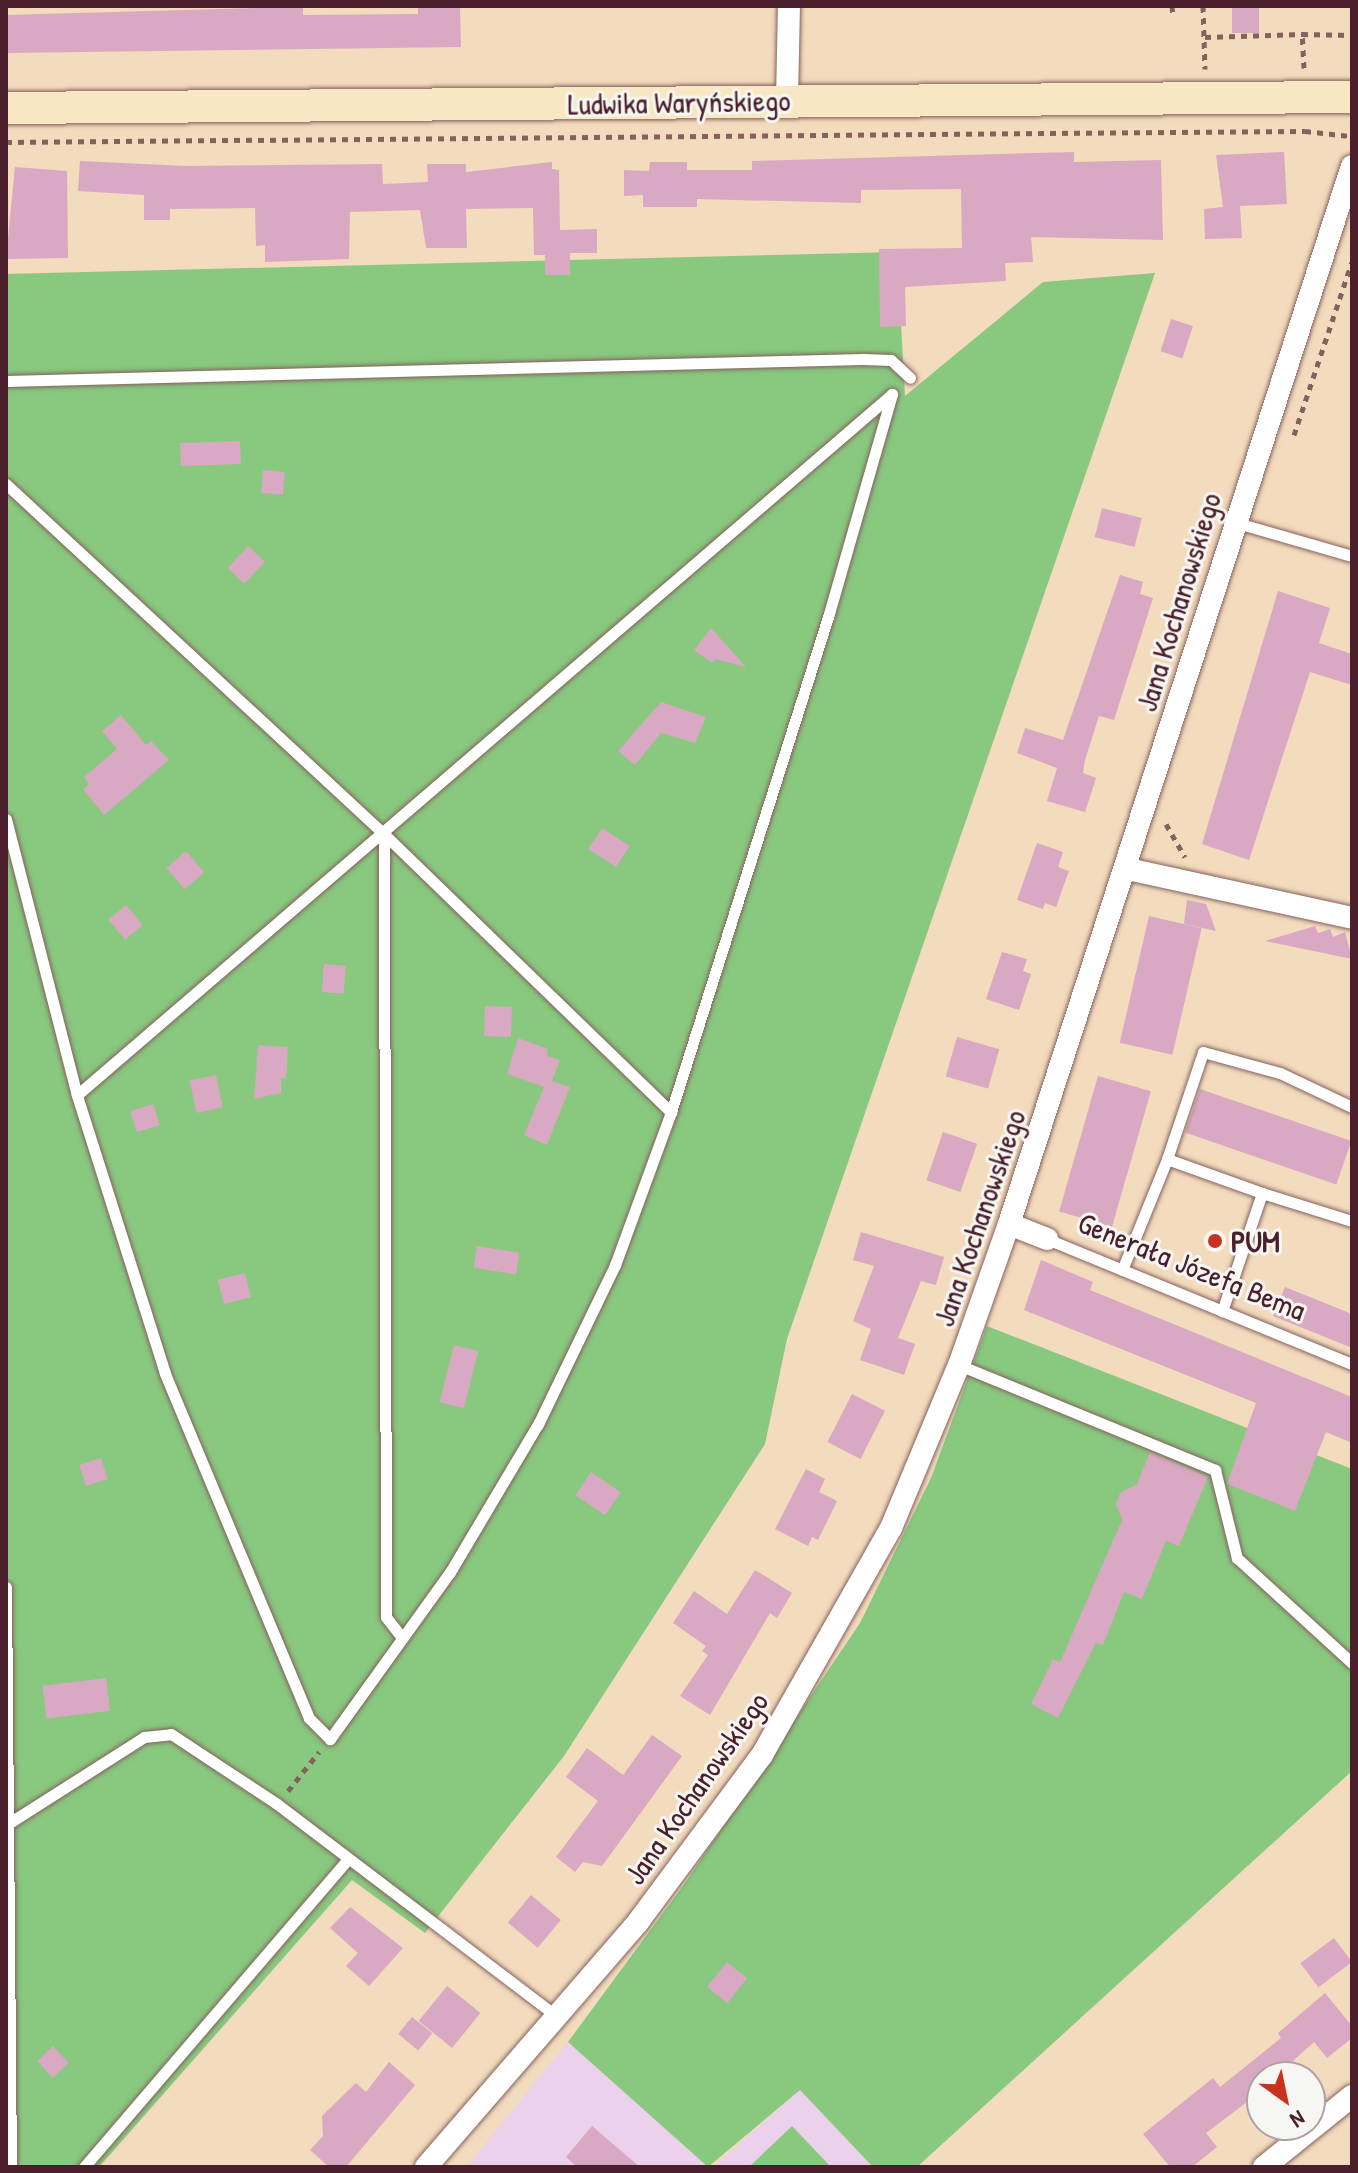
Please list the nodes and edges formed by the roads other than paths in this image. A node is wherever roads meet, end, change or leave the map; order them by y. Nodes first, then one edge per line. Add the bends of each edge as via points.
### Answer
1 (789, 6) edge
2 (1352, 97) edge
3 (787, 100) junction
4 (6, 108) edge
5 (1352, 166) edge
6 (910, 378) dead end
7 (6, 381) edge
8 (6, 484) edge
9 (1234, 522) junction
10 (1352, 556) edge
11 (6, 819) edge
12 (384, 834) junction
13 (1128, 869) junction
14 (1352, 918) edge
15 (77, 1095) junction
16 (1352, 1107) edge
17 (671, 1112) junction
18 (1167, 1159) junction
19 (1262, 1193) junction
20 (1352, 1221) edge
21 (1009, 1224) junction
22 (1047, 1239) joint
23 (1122, 1270) junction
24 (1222, 1311) junction
25 (1352, 1364) edge
26 (959, 1365) junction
27 (6, 1587) edge
28 (400, 1635) junction
29 (1352, 1663) edge
30 (8, 1825) edge
31 (348, 1859) junction
32 (556, 2016) junction
33 (1352, 2096) edge
34 (11, 2167) edge
35 (84, 2167) edge
36 (426, 2167) edge
37 (1264, 2167) edge

1 - 3 street
2 - 3 street, Ludwika Waryńskiego
3 - 4 street, Ludwika Waryńskiego
5 - 9 street, Jana Kochanowskiego
6 - 7 lane via 891,360 863,359
8 - 12 lane
9 - 10 lane
9 - 13 street, Jana Kochanowskiego
11 - 15 lane
12 - 15 lane
12 - 17 lane
12 - 17 lane via 892,394 828,617
12 - 28 lane via 386,1617
13 - 14 street
13 - 21 street, Jana Kochanowskiego
15 - 28 lane via 165,1373 309,1718 330,1739
16 - 18 lane via 1280,1073 1203,1052
17 - 28 lane via 615,1265 538,1424 450,1572
18 - 19 lane
18 - 23 lane
19 - 20 lane
19 - 24 lane
21 - 22 street, Generała Józefa Bema
21 - 26 street, Jana Kochanowskiego
22 - 23 lane, Generała Józefa Bema
23 - 24 lane, Generała Józefa Bema
24 - 25 lane, Generała Józefa Bema
26 - 29 lane via 1215,1470 1237,1558
26 - 32 street, Jana Kochanowskiego via 891,1528 762,1755 638,1922
27 - 30 lane
30 - 31 lane via 144,1737 171,1734
30 - 34 lane
31 - 32 lane
31 - 35 lane
32 - 36 street, Jana Kochanowskiego
33 - 37 street

